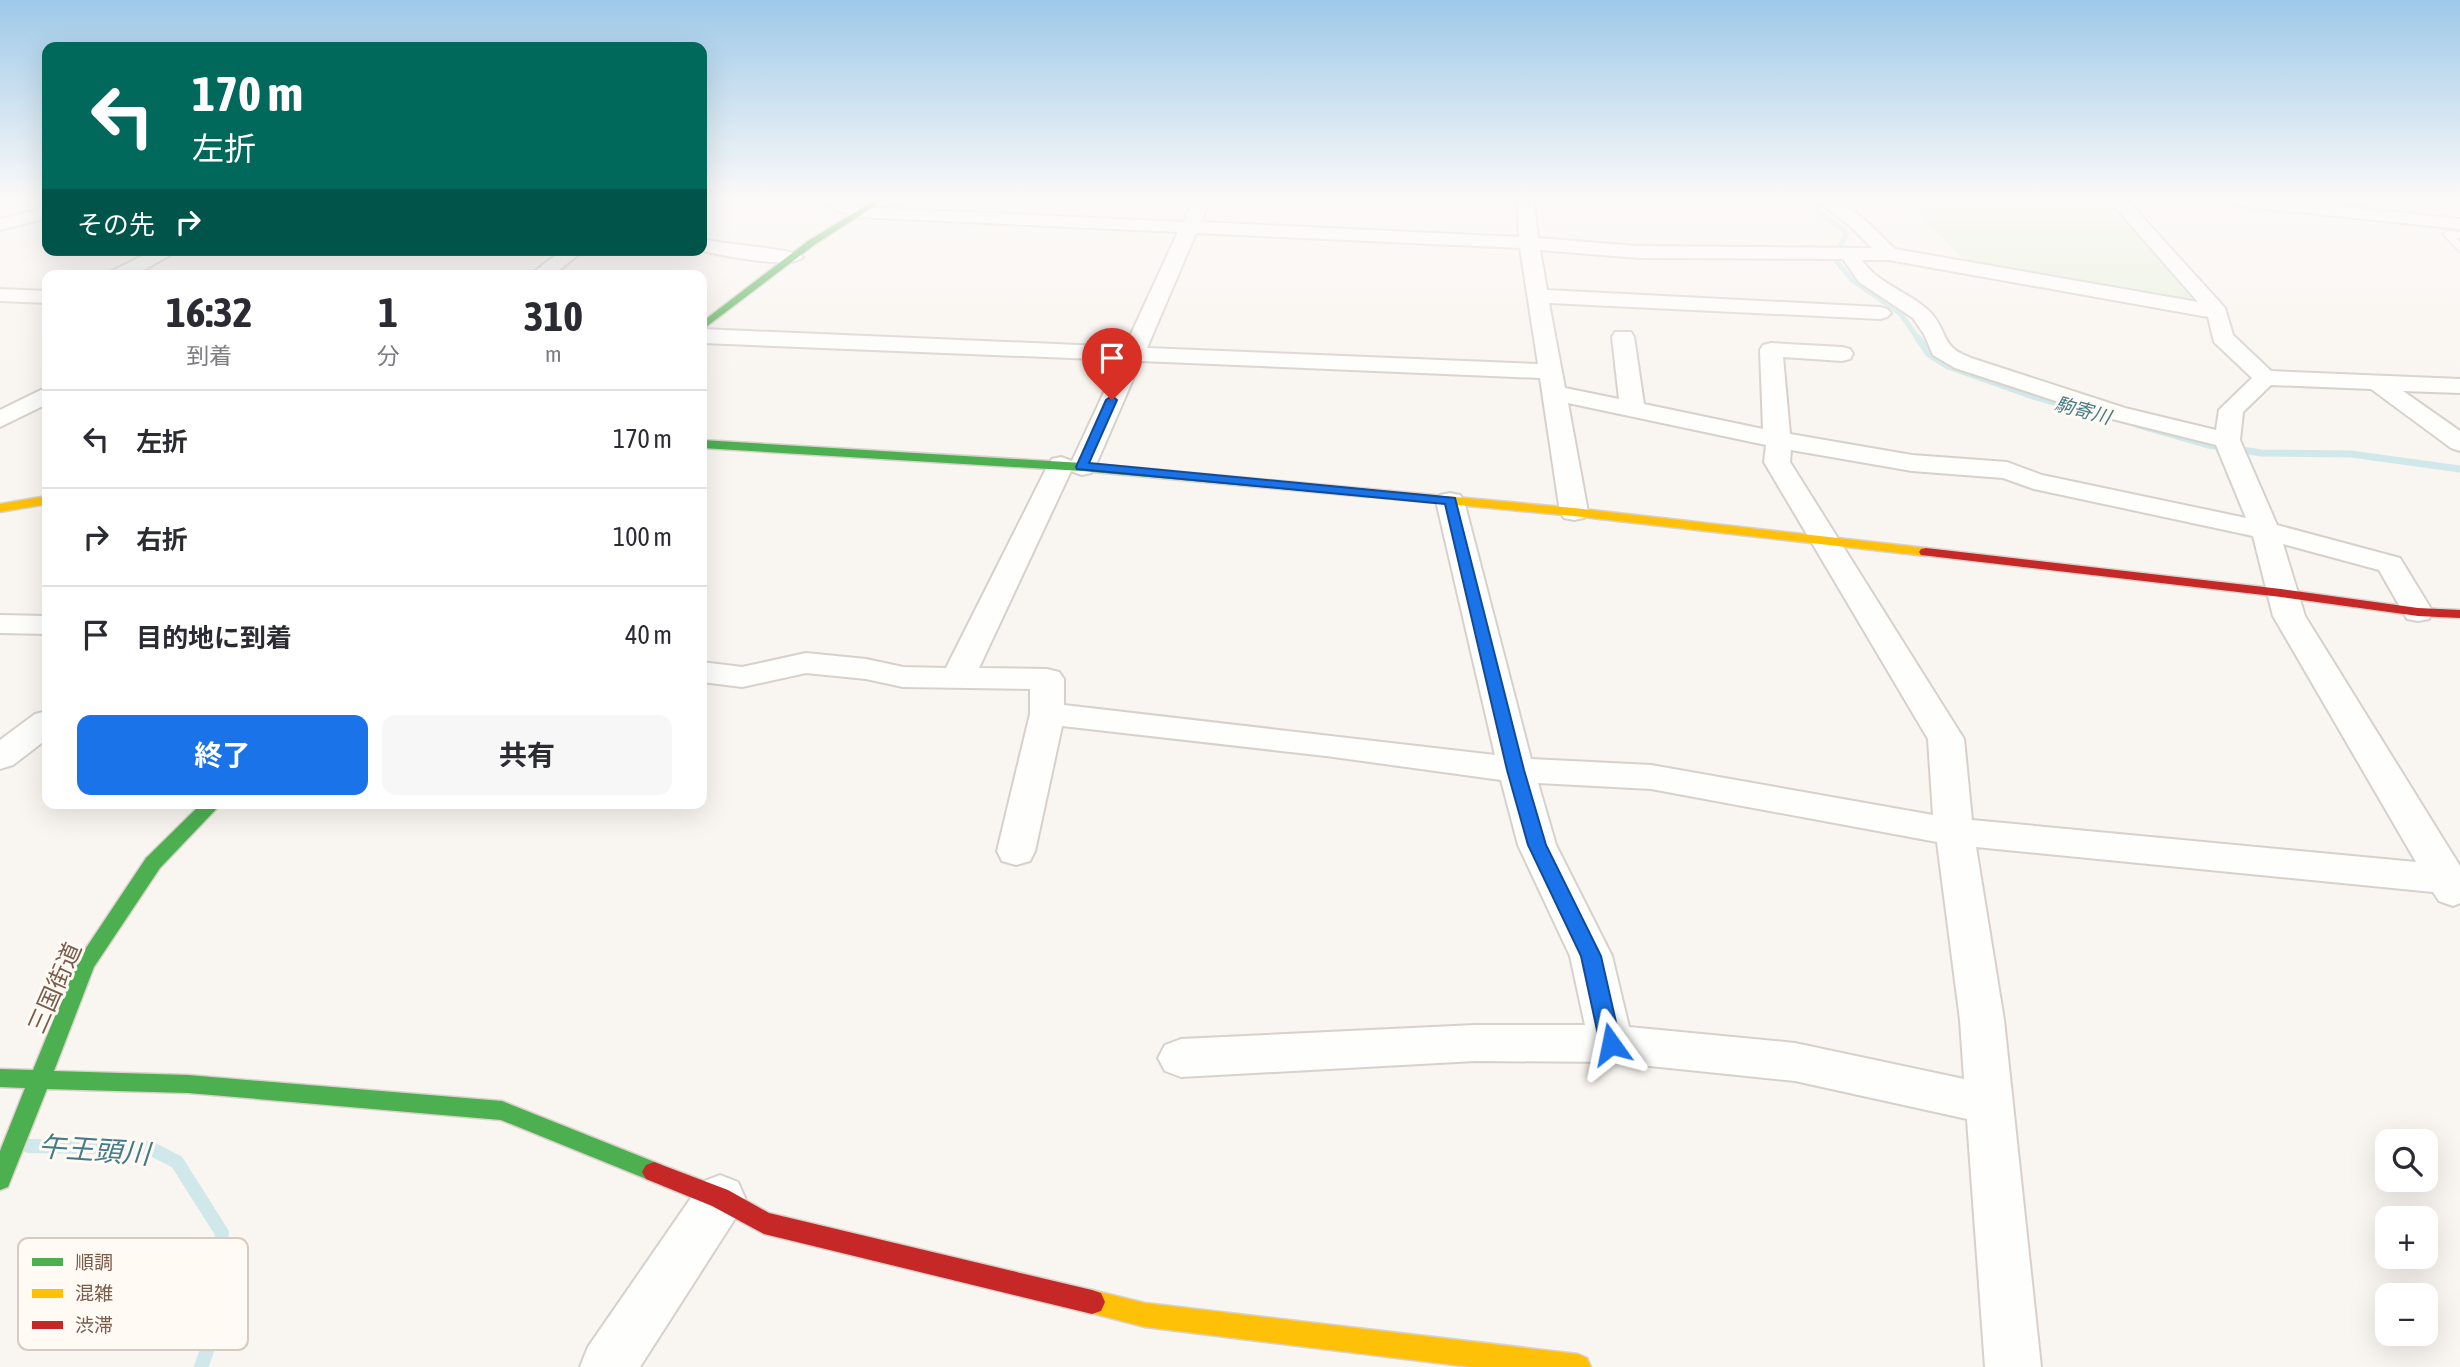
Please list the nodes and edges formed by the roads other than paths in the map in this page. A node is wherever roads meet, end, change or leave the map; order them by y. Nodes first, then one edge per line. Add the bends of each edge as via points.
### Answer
1 (784, 264) edge
2 (1173, 264) edge
3 (1532, 264) edge
4 (1856, 264) edge
5 (1945, 264) edge
6 (2175, 264) edge
7 (0, 295) edge
8 (1537, 296) junction
9 (42, 297) edge
10 (2218, 312) junction
11 (1880, 313) dead end
12 (707, 324) edge
13 (707, 326) edge
14 (1623, 337) dead end
15 (1842, 354) dead end
16 (1132, 355) junction
17 (2265, 378) junction
18 (1552, 382) junction
19 (2377, 383) junction
20 (2460, 386) edge
21 (42, 397) edge
22 (1633, 411) junction
23 (0, 419) edge
24 (1779, 440) junction
25 (2460, 443) edge
26 (707, 444) edge
27 (2230, 445) junction
28 (1071, 466) junction
29 (1450, 500) junction
30 (42, 501) edge
31 (0, 508) edge
32 (1574, 512) junction
33 (2264, 530) junction
34 (1824, 541) junction
35 (2281, 593) junction
36 (2418, 612) junction
37 (2460, 614) edge
38 (0, 624) edge
39 (42, 625) edge
40 (707, 672) edge
41 (958, 677) junction
42 (1047, 714) junction
43 (42, 726) edge
44 (0, 757) edge
45 (1516, 770) junction
46 (207, 809) edge
47 (1956, 832) junction
48 (1016, 851) dead end
49 (2455, 887) edge
50 (1611, 1044) junction
51 (1181, 1058) dead end
52 (0, 1078) edge
53 (40, 1079) junction
54 (1990, 1104) junction
55 (0, 1180) edge
56 (720, 1198) junction
57 (608, 1367) edge
58 (1578, 1367) edge
59 (2013, 1367) edge

1 - 12 street
2 - 16 street
3 - 8 street
4 - 27 street via 1864,277 1924,316 1936,329 1941,350 1963,363
5 - 10 street
6 - 10 street
7 - 9 street
8 - 11 street
8 - 18 street
10 - 17 street via 2222,337
13 - 16 street
14 - 22 street
15 - 24 street via 1771,350
16 - 18 street
16 - 28 street
17 - 19 street
17 - 27 street via 2231,410
18 - 22 street
18 - 32 street
19 - 20 street
19 - 25 street
21 - 23 street
22 - 24 street
24 - 33 street via 1912,463 2007,470 2034,481
24 - 34 street via 1777,462
26 - 28 street
27 - 33 street
28 - 29 street
28 - 41 street
29 - 32 street
29 - 45 street
30 - 31 street
32 - 34 street
33 - 35 street
33 - 36 street via 2390,564
34 - 35 street
34 - 47 street via 1946,739
35 - 36 street
35 - 49 street via 2289,616
36 - 37 street
38 - 39 street
40 - 41 street via 742,677 806,663 903,677
41 - 42 street via 1047,680
42 - 45 street
42 - 48 street
43 - 44 street
45 - 47 street via 1651,777
45 - 50 street via 1537,845 1591,956
46 - 53 street, 三国街道 via 153,863 85,965
47 - 49 street
47 - 54 street
50 - 51 street via 1475,1043
50 - 54 street via 1795,1062
52 - 53 street
53 - 55 street, 三国街道
53 - 56 street via 188,1084 502,1111
54 - 59 street
56 - 57 street
56 - 58 street via 764,1223 1145,1315

